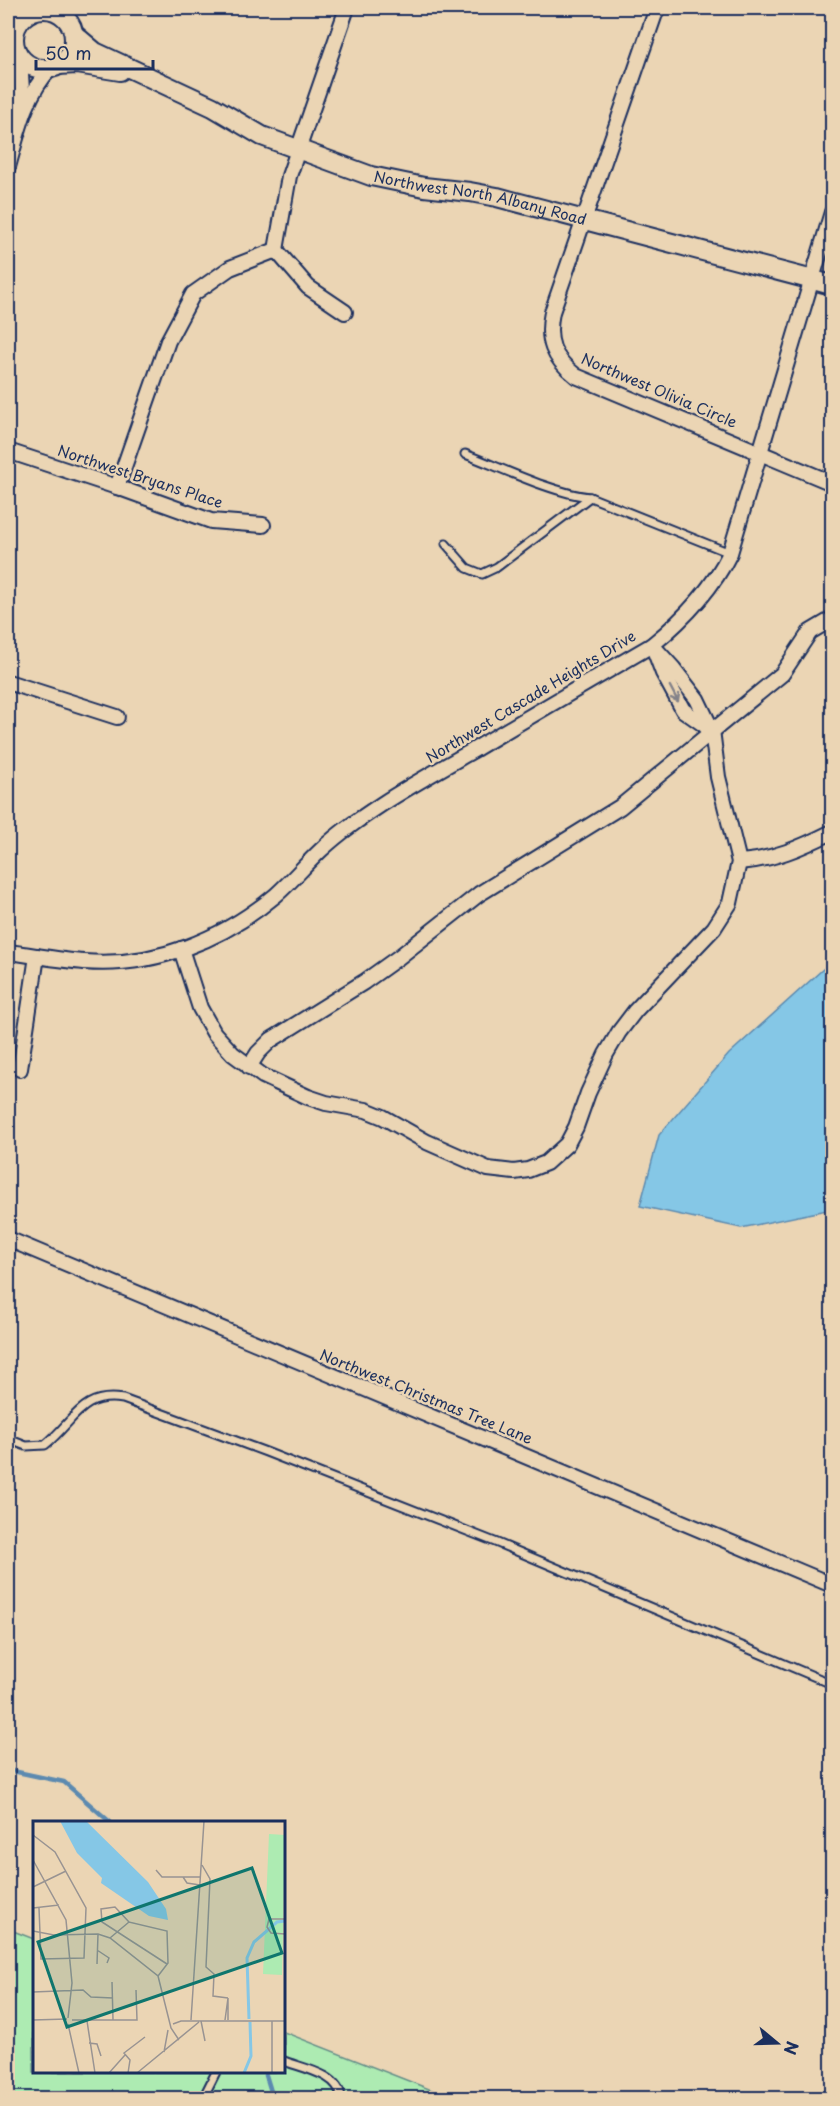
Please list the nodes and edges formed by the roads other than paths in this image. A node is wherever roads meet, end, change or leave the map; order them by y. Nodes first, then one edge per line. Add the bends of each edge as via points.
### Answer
1 (45, 8) edge
2 (75, 8) edge
3 (347, 8) edge
4 (657, 8) edge
5 (28, 13) junction
6 (8, 15) edge
7 (73, 31) junction
8 (14, 51) edge
9 (55, 67) junction
10 (142, 75) junction
11 (23, 113) junction
12 (298, 149) junction
13 (8, 167) edge
14 (832, 212) edge
15 (584, 220) junction
16 (276, 250) junction
17 (812, 280) junction
18 (832, 285) edge
19 (345, 312) dead end
20 (8, 451) edge
21 (465, 453) dead end
22 (760, 453) junction
23 (832, 483) edge
24 (117, 487) junction
25 (590, 497) junction
26 (263, 525) dead end
27 (446, 544) dead end
28 (730, 553) junction
29 (832, 619) edge
30 (652, 645) junction
31 (8, 682) edge
32 (117, 717) dead end
33 (712, 730) junction
34 (832, 832) edge
35 (739, 862) junction
36 (181, 949) junction
37 (8, 952) edge
38 (37, 956) junction
39 (249, 1067) junction
40 (20, 1069) dead end
41 (8, 1239) edge
42 (8, 1439) edge
43 (832, 1585) edge
44 (832, 1684) edge
45 (285, 2061) edge
46 (216, 2073) edge
47 (203, 2098) edge
48 (341, 2098) edge

1 - 5 street
1 - 7 street via 65,16
2 - 7 street
3 - 12 street
4 - 15 street, Northwest Olivia Circle
5 - 6 street
5 - 8 street via 17,24
7 - 9 street via 69,55
7 - 10 street, Northwest North Albany Road via 95,52
8 - 9 street via 34,67
8 - 11 street via 24,91
9 - 10 street, Northwest North Albany Road via 84,65
9 - 11 street via 43,76
10 - 12 street, Northwest North Albany Road via 213,106 262,136
11 - 13 street
12 - 15 street, Northwest North Albany Road via 371,176 497,197
12 - 16 street via 289,176
14 - 17 street, Northwest Cascade Heights Drive
15 - 17 street, Northwest North Albany Road
15 - 22 street, Northwest Olivia Circle via 549,325 553,347 564,367 576,376
16 - 19 street via 308,287
16 - 24 street via 230,268 193,294 168,341
17 - 18 street, Northwest North Albany Road
17 - 22 street, Northwest Cascade Heights Drive
20 - 24 street, Northwest Bryans Place
21 - 25 lane
22 - 23 street, Northwest Olivia Circle
22 - 28 street, Northwest Cascade Heights Drive
24 - 26 street, Northwest Bryans Place via 211,521
25 - 27 lane via 497,567 482,574 467,568
25 - 28 lane
28 - 30 street, Northwest Cascade Heights Drive via 687,615
29 - 33 street via 810,632 782,674
30 - 33 street via 697,699
30 - 36 street, Northwest Cascade Heights Drive via 399,793 349,826 254,913 202,942
31 - 32 street
33 - 35 street via 718,777
33 - 39 street via 612,812 479,894 373,976 271,1040
34 - 35 street via 792,851 760,861
35 - 39 street via 730,903 714,928 619,1032 567,1144 537,1167 514,1172 488,1169 383,1117 308,1097
36 - 38 street, Northwest Cascade Heights Drive via 104,963
36 - 39 street via 200,1008 233,1054
37 - 38 street, Northwest Cascade Heights Drive
38 - 40 street
41 - 43 street, Northwest Christmas Tree Lane
42 - 44 lane via 26,1446 45,1445 92,1400 123,1399 495,1542
45 - 48 lane via 335,2083
46 - 47 lane

